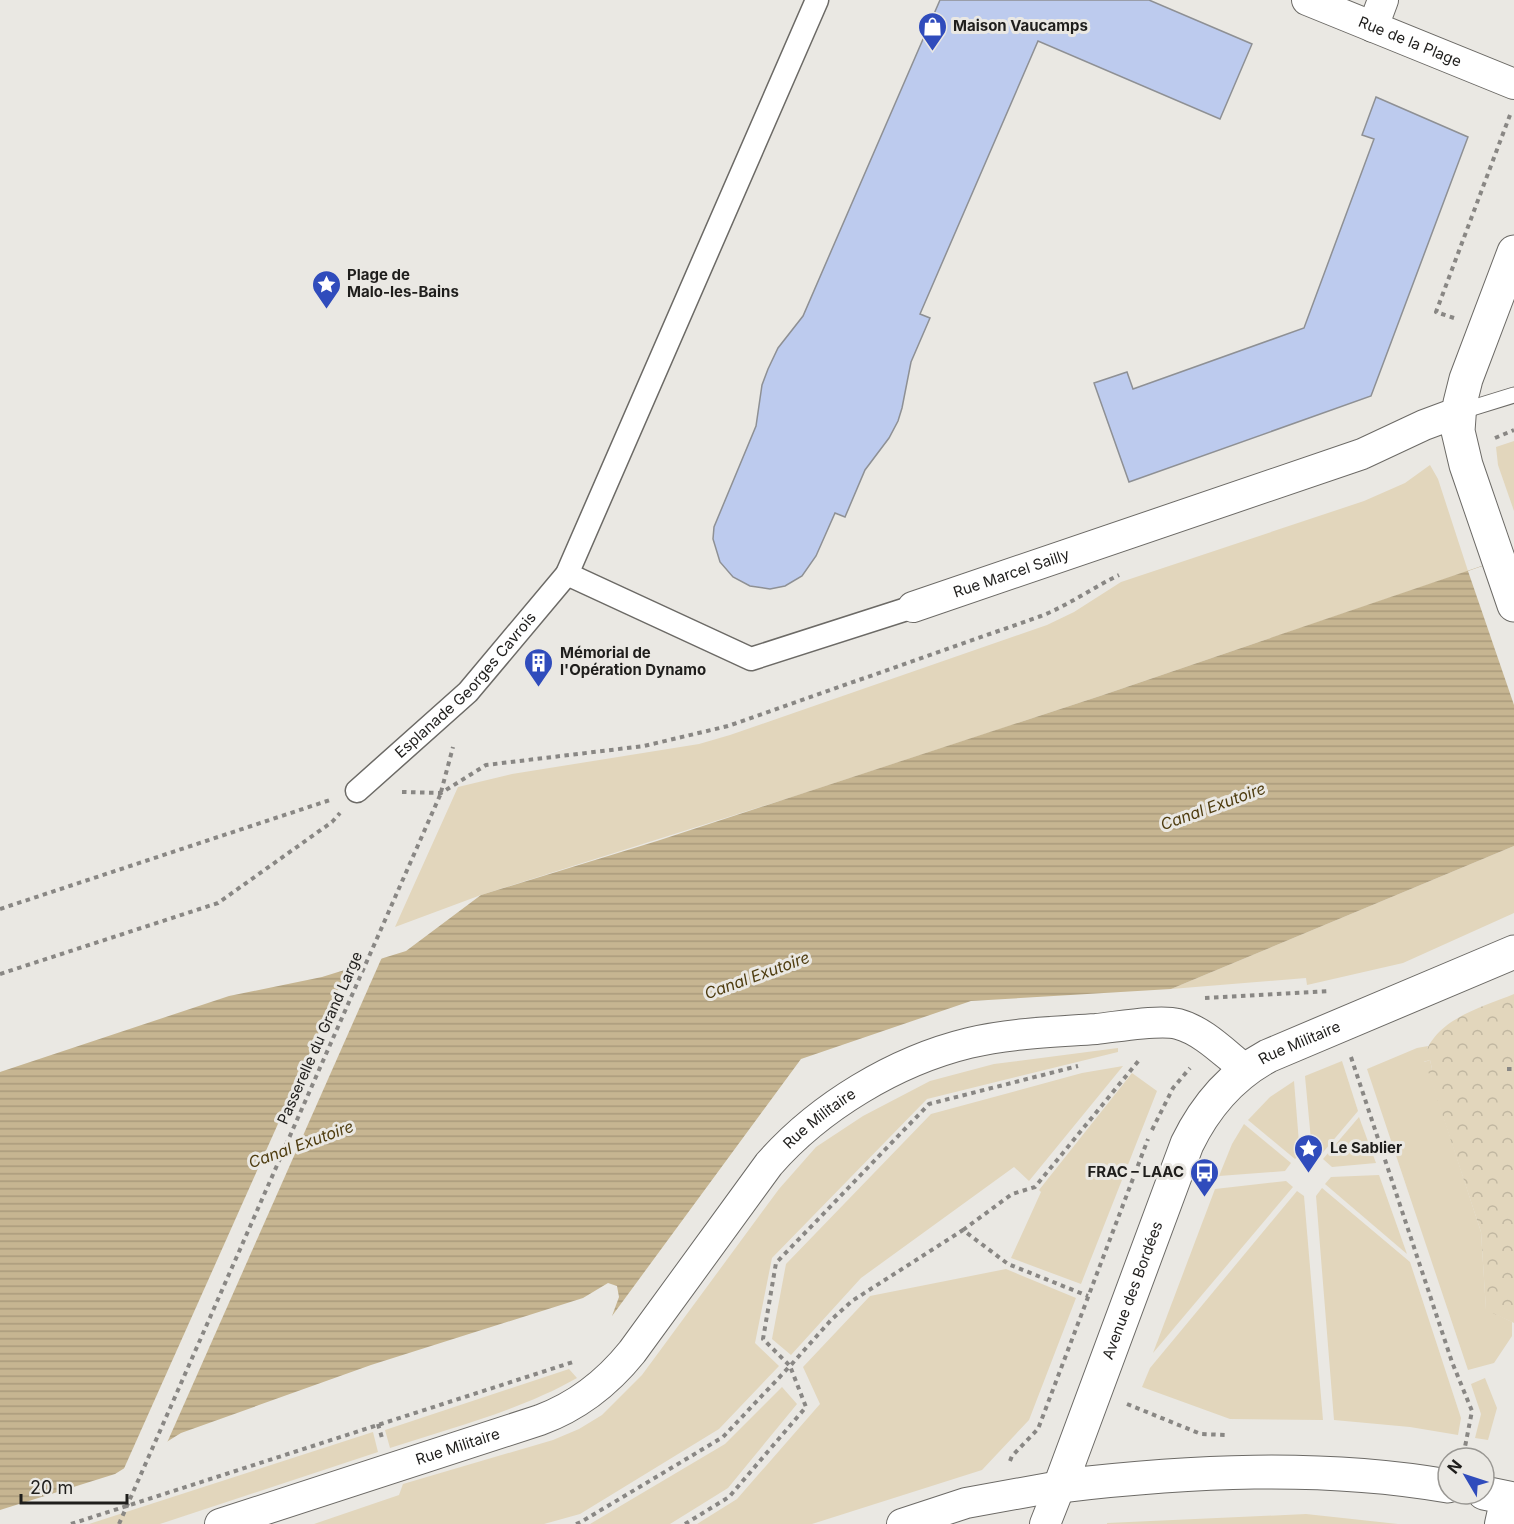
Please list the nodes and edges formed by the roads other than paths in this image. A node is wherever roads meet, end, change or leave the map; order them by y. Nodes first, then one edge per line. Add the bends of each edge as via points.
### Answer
1 (817, 0) edge
2 (1323, 3) edge
3 (1378, 13) edge
4 (1512, 98) edge
5 (1514, 252) edge
6 (1514, 395) edge
7 (1459, 412) junction
8 (567, 574) junction
9 (1514, 604) edge
10 (913, 607) joint
11 (357, 791) road end
12 (1514, 952) edge
13 (1246, 1070) junction
14 (1436, 1485) edge
15 (1060, 1486) junction
16 (220, 1524) edge
17 (902, 1524) edge
18 (1045, 1524) edge

1 - 8 street, Esplanade Georges Cavrois
2 - 3 street, Rue de la Plage
3 - 4 street, Rue de la Plage
5 - 7 street via 1469,369
6 - 7 lane
7 - 9 street via 1458,431 1464,458
7 - 10 street, Rue Marcel Sailly via 1362,454
8 - 10 street, Rue Marcel Sailly via 751,659
8 - 11 street, Esplanade Georges Cavrois via 468,692
12 - 13 street, Rue Militaire via 1268,1056
13 - 15 street, Avenue des Bordées via 1208,1108 1187,1144
13 - 16 street, Rue Militaire via 1202,1036 1176,1023 1006,1036 962,1045 917,1061 856,1093 791,1139 632,1352 582,1400 540,1420
14 - 15 street via 1357,1475 1268,1472 1162,1475
15 - 17 street via 966,1503
15 - 18 street, Avenue des Bordées

